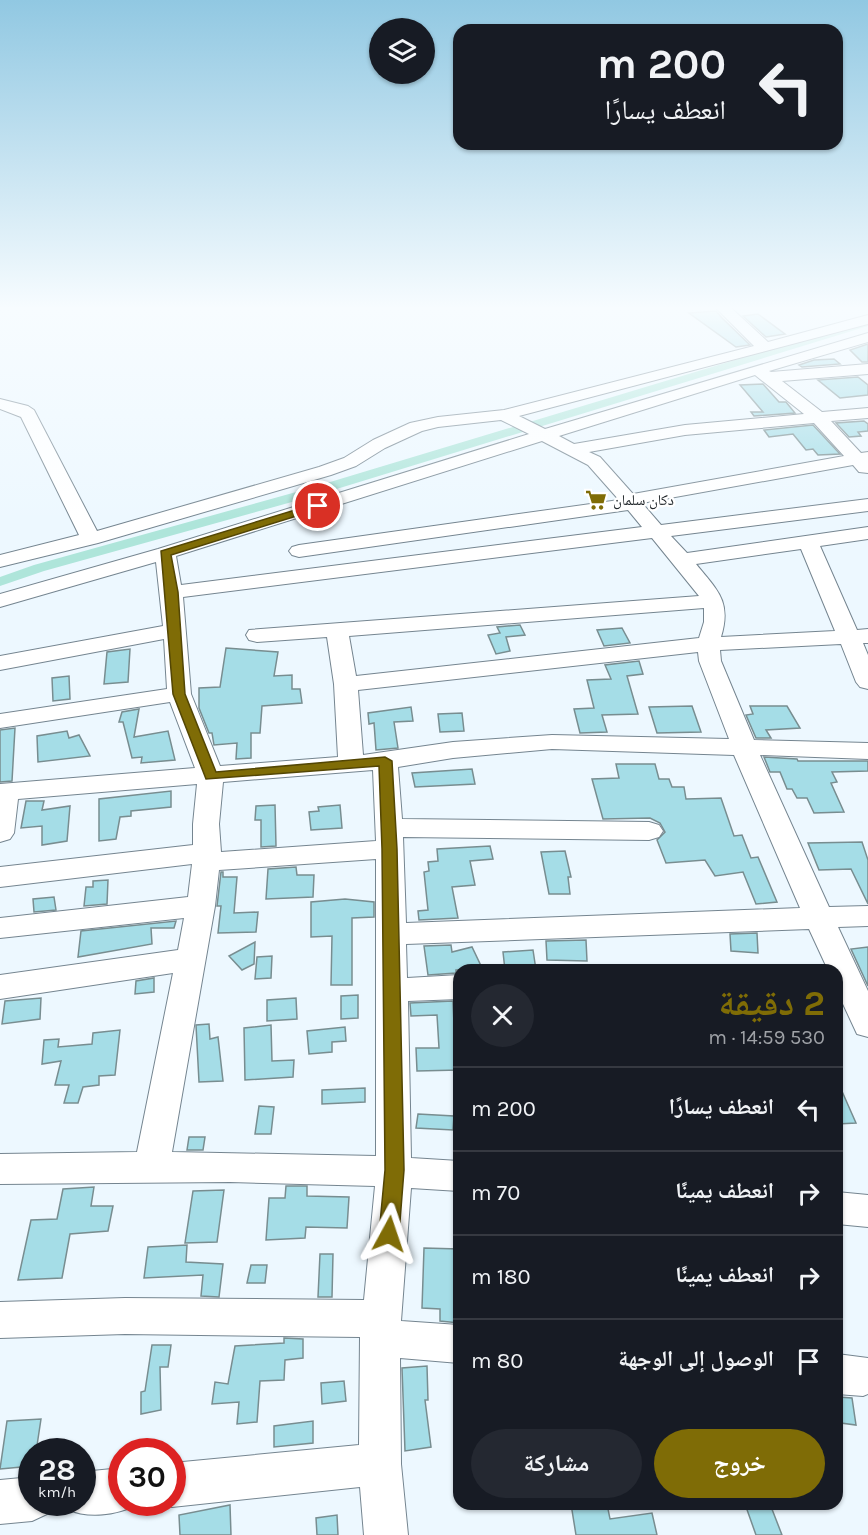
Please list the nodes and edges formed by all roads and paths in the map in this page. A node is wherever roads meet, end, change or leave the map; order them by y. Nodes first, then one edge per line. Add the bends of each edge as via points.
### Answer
1 (655, 379) edge
2 (741, 379) edge
3 (769, 379) edge
4 (648, 403) junction
5 (0, 404) edge
6 (868, 413) edge
7 (818, 417) junction
8 (511, 419) junction
9 (685, 430) junction
10 (544, 436) junction
11 (573, 449) junction
12 (864, 462) edge
13 (631, 502) junction
14 (868, 505) edge
15 (273, 520) junction
16 (654, 531) junction
17 (868, 533) edge
18 (91, 539) junction
19 (809, 543) junction
20 (298, 551) junction
21 (165, 553) junction
22 (682, 560) junction
23 (0, 561) edge
24 (312, 575) junction
25 (172, 592) junction
26 (0, 601) edge
27 (714, 601) junction
28 (175, 630) junction
29 (338, 631) junction
30 (257, 635) dead end
31 (859, 636) edge
32 (708, 644) junction
33 (0, 663) edge
34 (867, 675) edge
35 (346, 684) junction
36 (179, 694) junction
37 (0, 721) edge
38 (743, 748) junction
39 (868, 751) edge
40 (385, 761) junction
41 (351, 764) junction
42 (211, 776) junction
43 (3, 791) edge
44 (649, 831) dead end
45 (0, 833) edge
46 (389, 838) junction
47 (207, 857) junction
48 (0, 877) edge
49 (201, 906) junction
50 (868, 916) edge
51 (819, 919) junction
52 (0, 928) edge
53 (390, 933) junction
54 (191, 959) junction
55 (836, 964) edge
56 (843, 980) edge
57 (0, 987) edge
58 (453, 987) edge
59 (391, 990) junction
60 (868, 1025) edge
61 (152, 1166) junction
62 (0, 1169) edge
63 (394, 1170) junction
64 (453, 1175) edge
65 (843, 1209) edge
66 (868, 1211) edge
67 (0, 1320) edge
68 (381, 1328) junction
69 (453, 1343) edge
70 (381, 1464) junction
71 (186, 1484) edge
72 (18, 1500) edge
73 (0, 1502) edge
74 (386, 1535) edge

1 - 8 street
2 - 4 street
3 - 7 street
4 - 9 street
4 - 10 street
5 - 18 street via 28,414
6 - 7 street
7 - 9 street
7 - 12 street
8 - 10 street
8 - 18 street via 438,422 416,427 325,471
9 - 11 street
10 - 11 street
10 - 15 street
11 - 13 street via 594,461
12 - 13 street
13 - 16 street
13 - 20 street
14 - 16 street
15 - 20 street
15 - 21 street
16 - 22 street
16 - 24 street
17 - 19 street
18 - 23 street
19 - 22 street
19 - 31 street
20 - 24 street
21 - 25 street
21 - 26 street
22 - 27 street
24 - 25 street
25 - 28 street
27 - 29 street
27 - 32 street via 715,622
28 - 33 street
28 - 36 street
29 - 30 street
29 - 35 street
31 - 32 street
31 - 34 street
32 - 35 street
32 - 38 street via 710,661
35 - 41 street
36 - 37 street
36 - 42 street
38 - 39 street
38 - 40 street via 552,742 453,750
38 - 51 street
40 - 41 street
40 - 46 street
41 - 42 street
42 - 43 street
42 - 47 street
43 - 45 street
44 - 46 street
46 - 47 street
46 - 53 street
47 - 48 street
47 - 49 street
49 - 52 street
49 - 54 street
50 - 51 street
51 - 53 street
51 - 55 street
53 - 59 street
54 - 57 street
54 - 61 street
56 - 60 street
58 - 59 street
59 - 63 street
61 - 62 street
61 - 63 street
63 - 64 street
63 - 68 street
65 - 66 street
67 - 68 street via 124,1316
68 - 69 street
68 - 70 street
70 - 71 street
70 - 74 street
72 - 73 street

